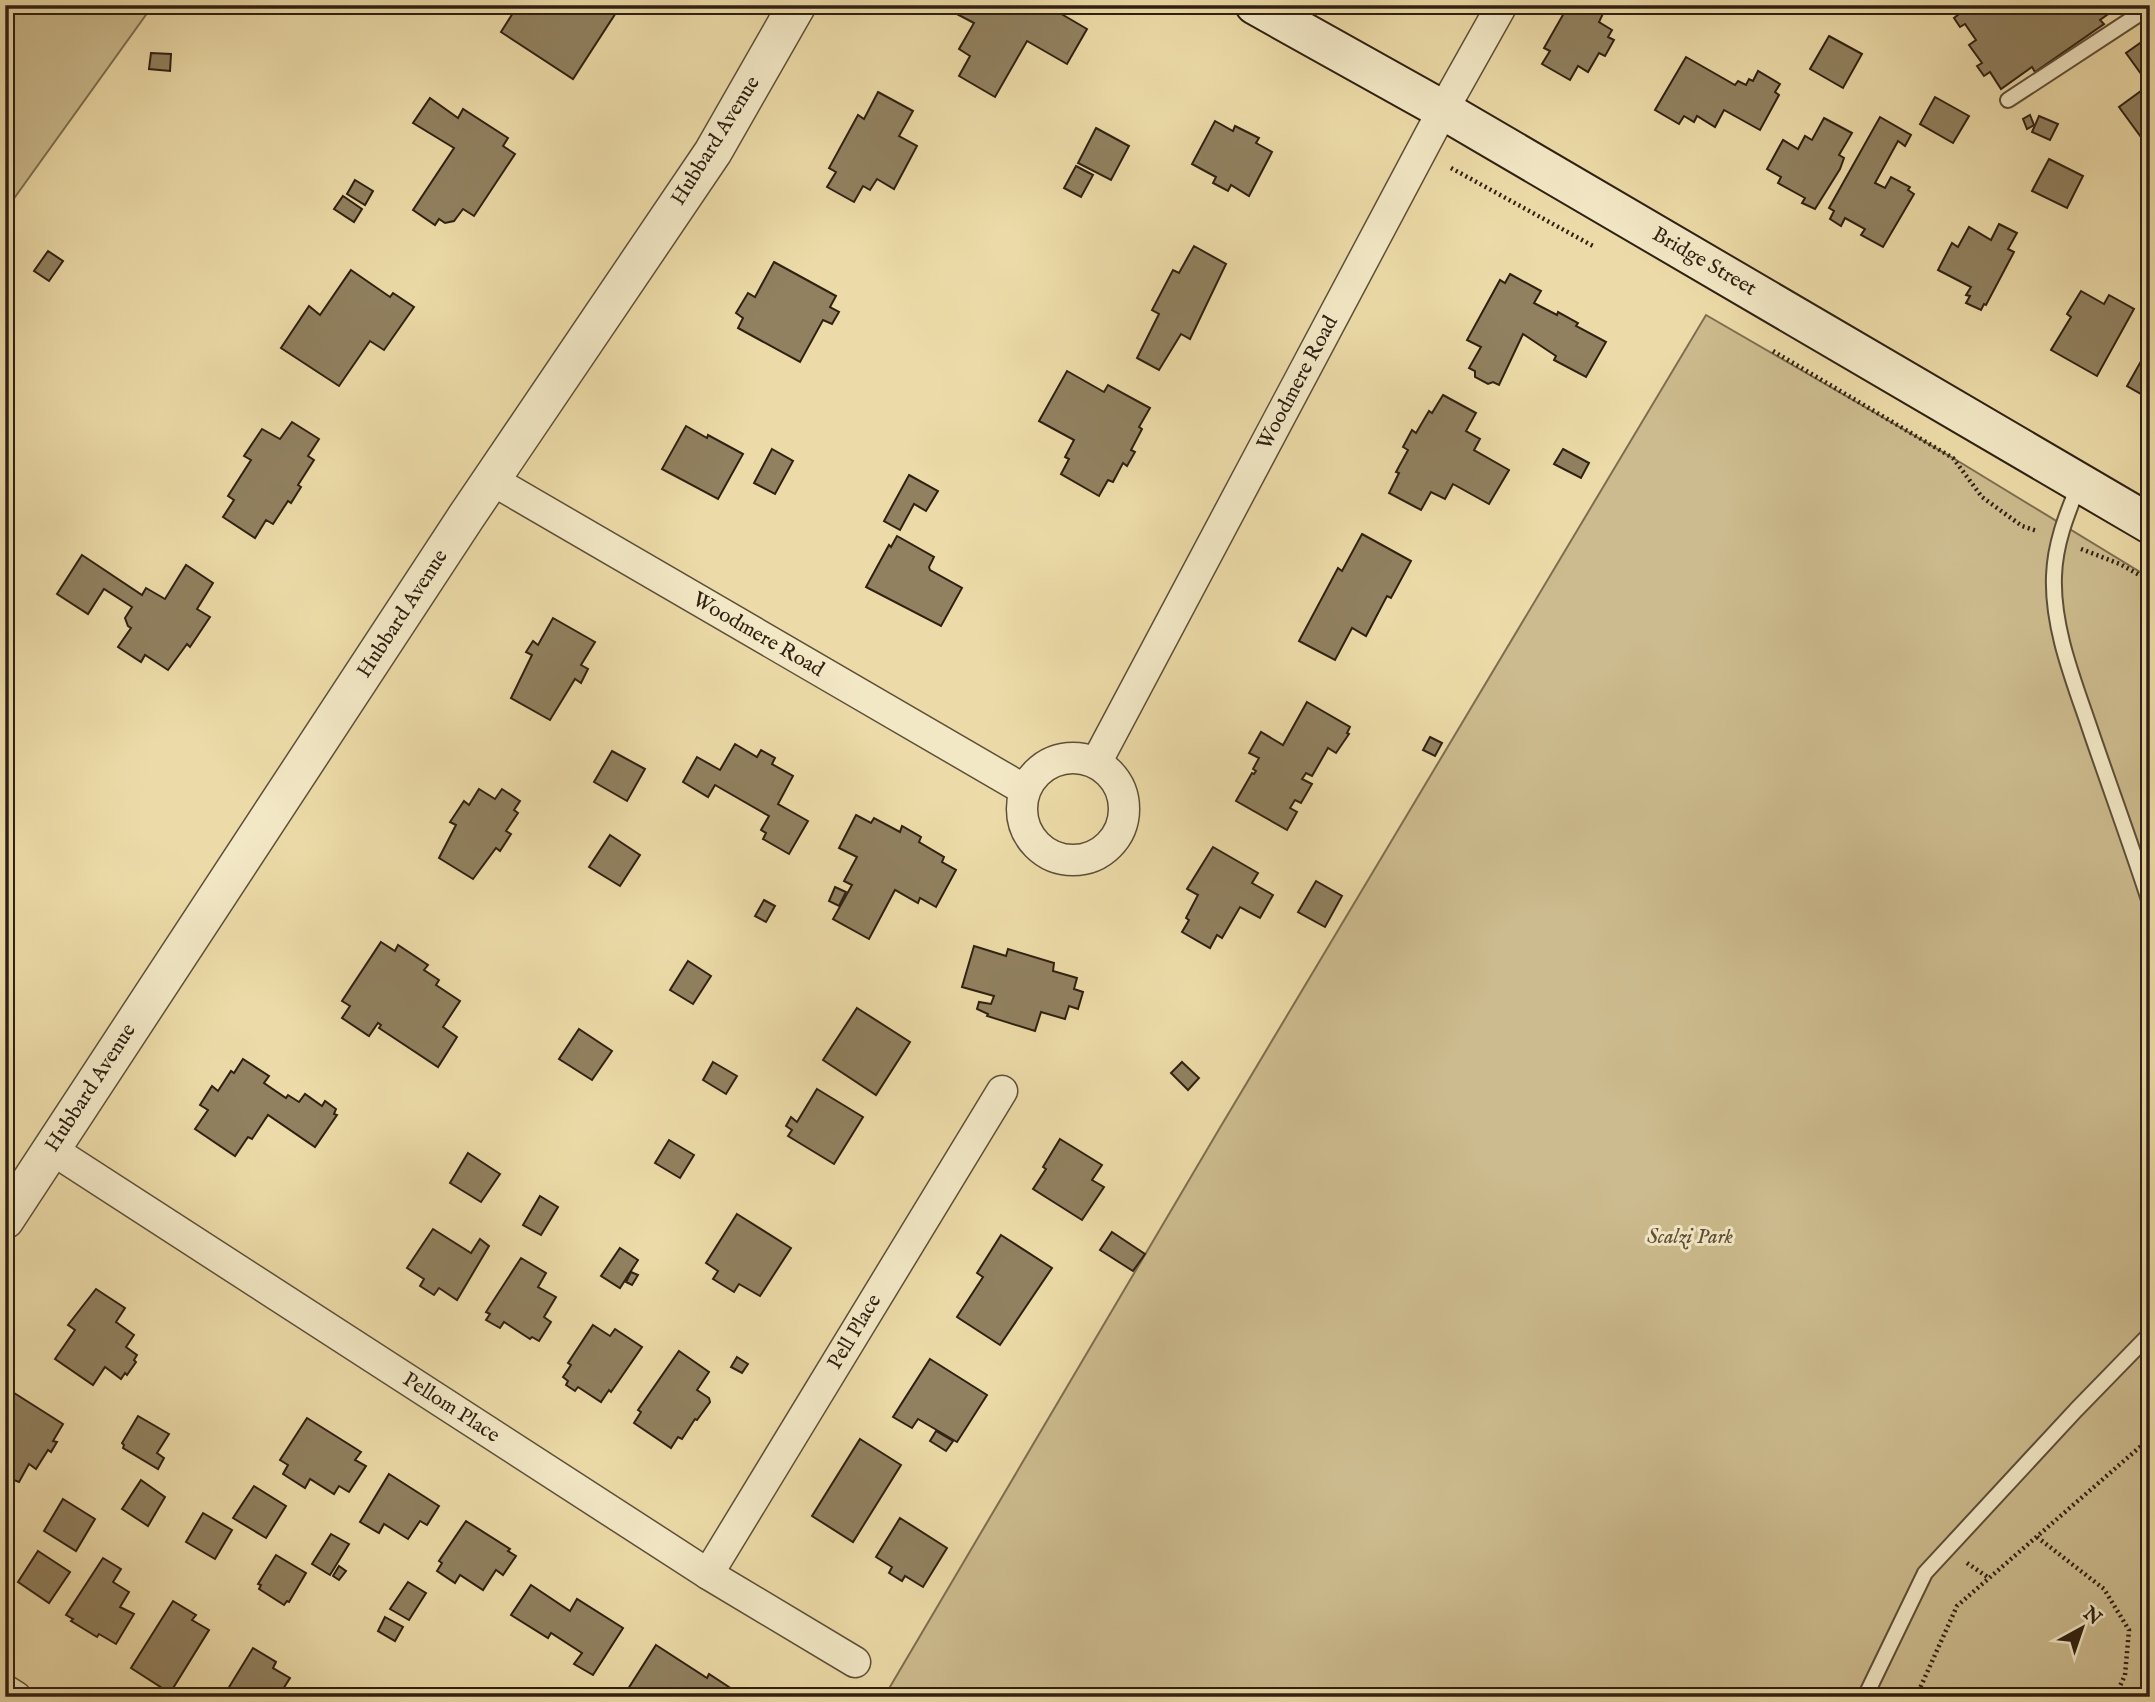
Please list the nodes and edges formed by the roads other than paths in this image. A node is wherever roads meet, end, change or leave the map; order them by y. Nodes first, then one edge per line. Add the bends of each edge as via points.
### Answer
1 (797, 5) edge
2 (1255, 5) edge
3 (1502, 5) edge
4 (2150, 7) edge
5 (2008, 100) dead end
6 (1443, 110) junction
7 (492, 480) junction
8 (2079, 482) junction
9 (2150, 524) edge
10 (1096, 763) junction
11 (1025, 790) junction
12 (2149, 898) edge
13 (1002, 1091) dead end
14 (51, 1149) junction
15 (5, 1220) edge
16 (2150, 1334) edge
17 (708, 1574) junction
18 (855, 1662) dead end
19 (5, 1690) edge
20 (16, 1697) edge
21 (1865, 1697) edge

1 - 7 street, Hubbard Avenue via 713,152
2 - 6 main road, Bridge Street
3 - 6 street, Woodmere Road
4 - 5 lane
6 - 8 main road, Bridge Street
6 - 10 street, Woodmere Road
7 - 11 street, Woodmere Road
7 - 14 street, Hubbard Avenue
8 - 9 main road, Bridge Street
8 - 12 lane via 2059,540 2054,575 2061,637
10 - 11 street via 1075,758 1054,761 1036,772
10 - 11 street via 1113,778 1124,809 1113,841 1096,855 1074,861 1042,851 1023,824
13 - 17 street, Pell Place
14 - 15 street, Hubbard Avenue
14 - 17 street, Pellom Place
16 - 21 lane via 1925,1573
17 - 18 street, Pellom Place
19 - 20 street

